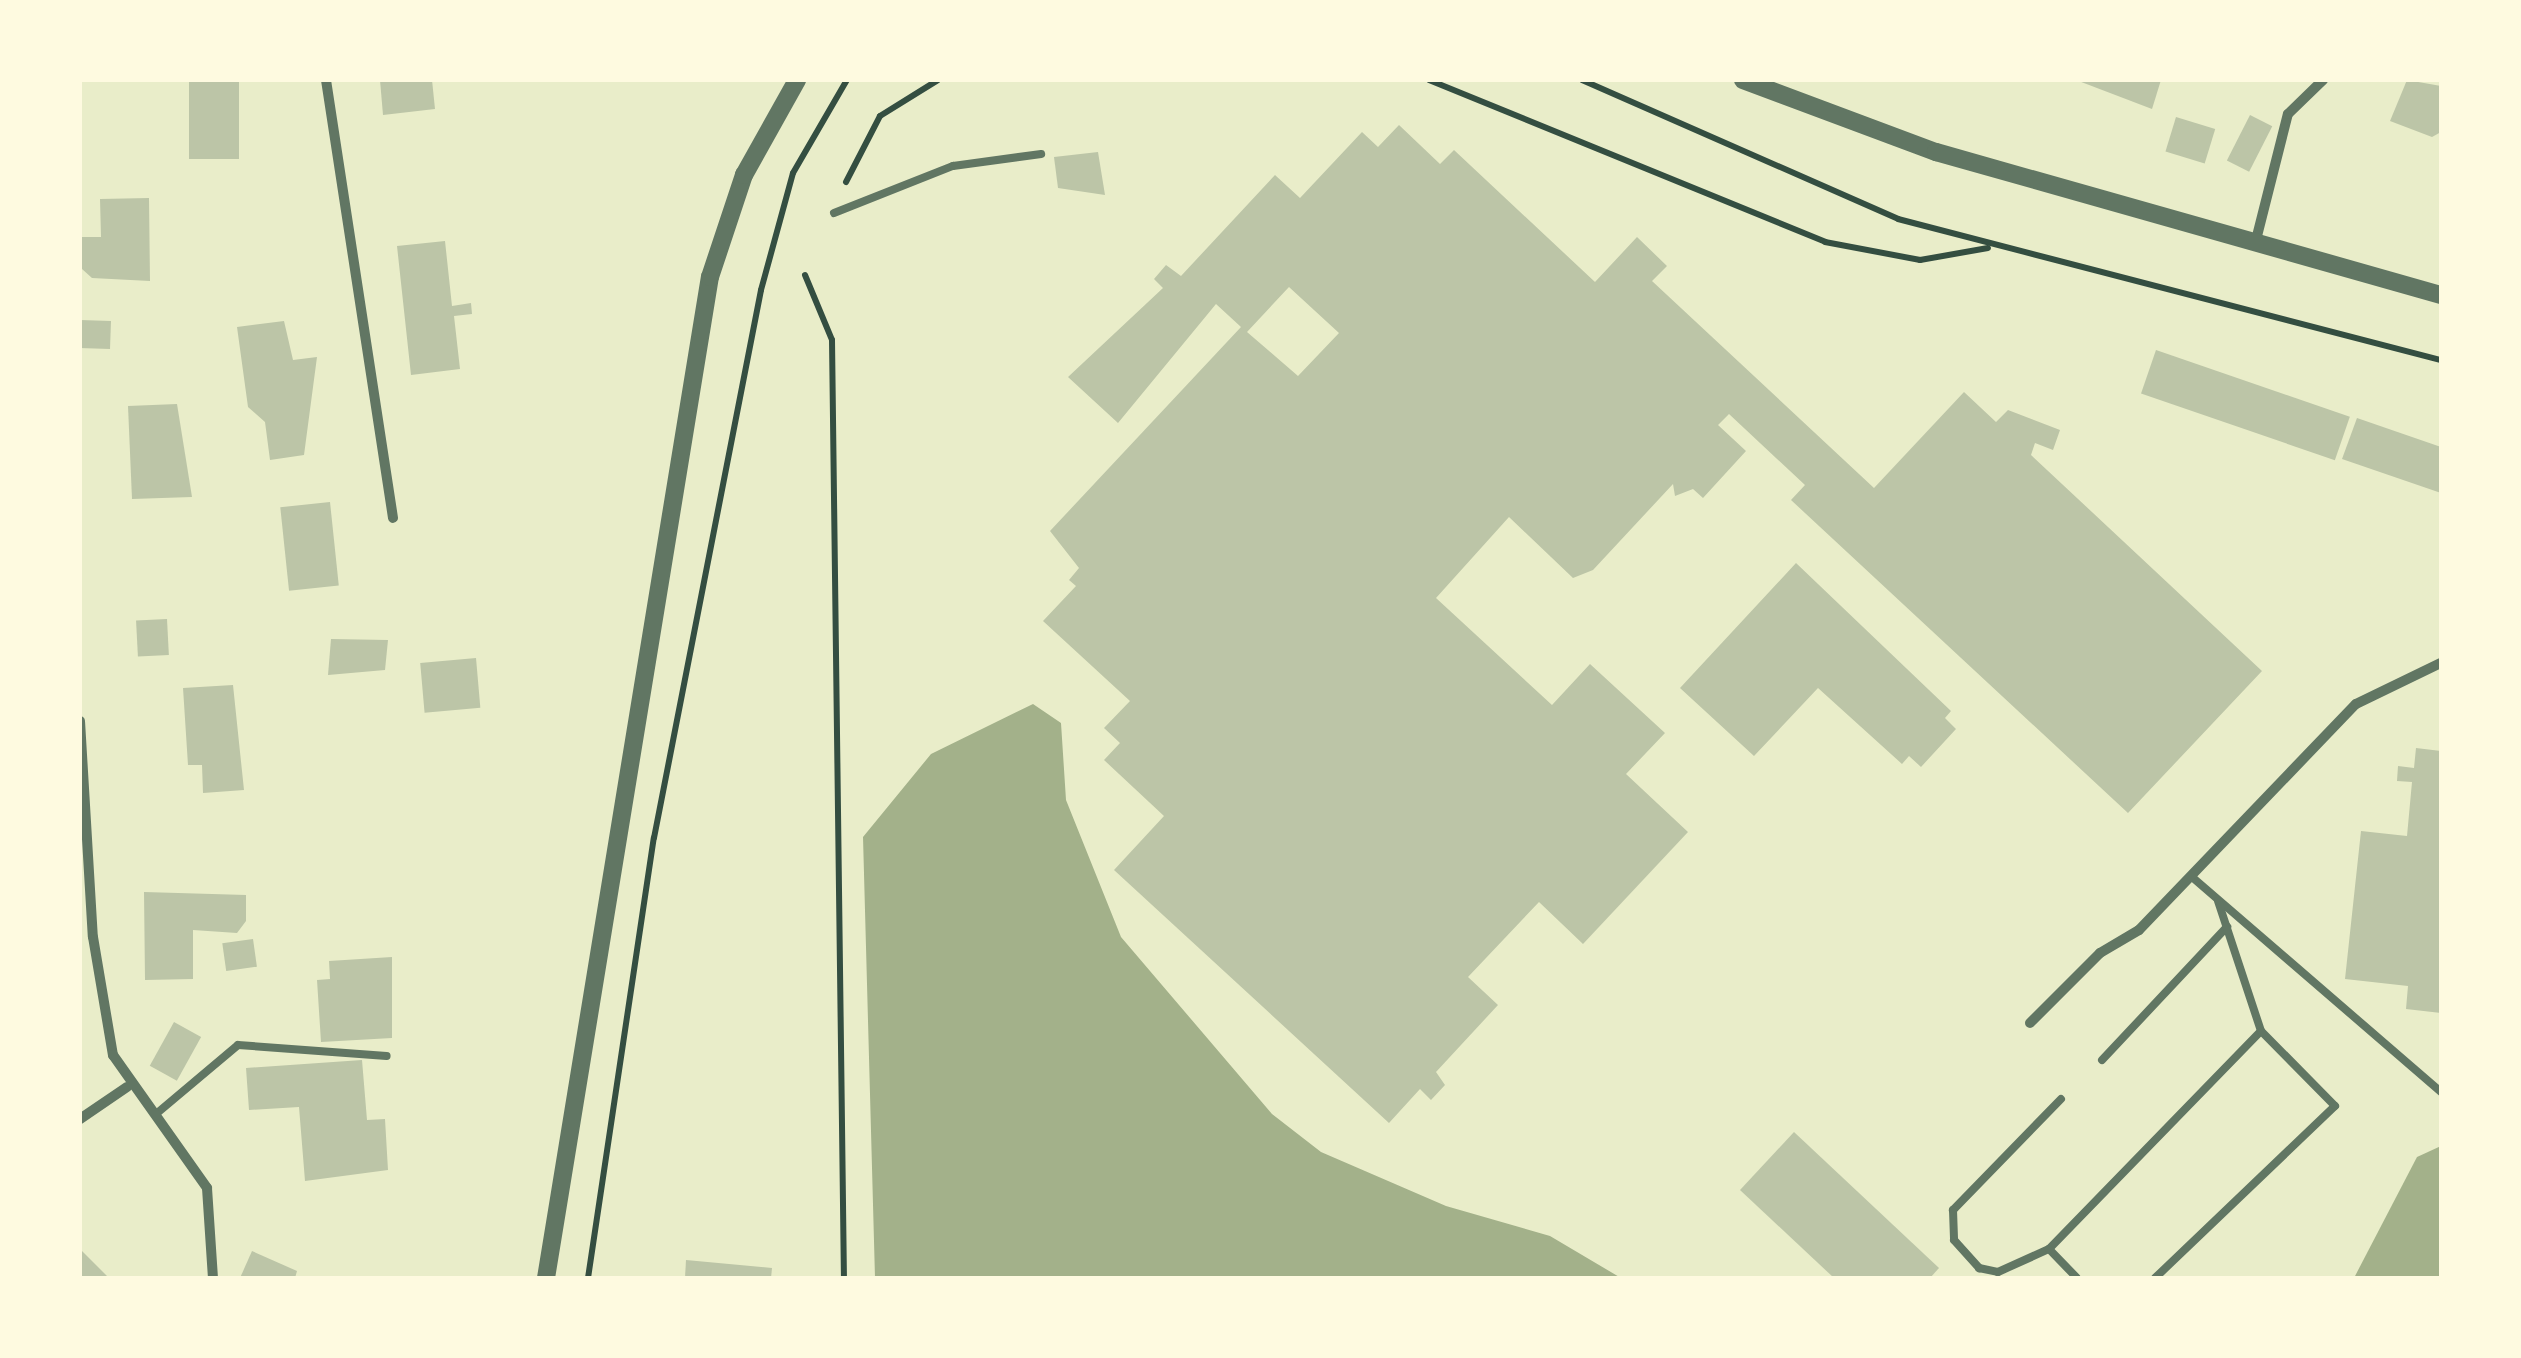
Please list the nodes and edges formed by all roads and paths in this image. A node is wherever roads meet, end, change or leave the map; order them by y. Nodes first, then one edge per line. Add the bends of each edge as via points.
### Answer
1 (326, 80) edge
2 (797, 80) edge
3 (847, 80) edge
4 (938, 80) edge
5 (1428, 80) edge
6 (1582, 80) edge
7 (1743, 80) edge
8 (2323, 80) edge
9 (1041, 154) dead end
10 (834, 212) joint
11 (2254, 244) junction
12 (1989, 248) junction
13 (805, 275) dead end
14 (2441, 295) edge
15 (2441, 360) edge
16 (392, 518) dead end
17 (2441, 662) edge
18 (80, 721) edge
19 (2192, 876) junction
20 (2218, 902) junction
21 (2227, 926) junction
22 (2030, 1023) dead end
23 (2261, 1031) junction
24 (387, 1056) dead end
25 (2102, 1060) dead end
26 (127, 1087) junction
27 (2441, 1092) edge
28 (2062, 1100) dead end
29 (156, 1114) junction
30 (80, 1119) edge
31 (2049, 1249) junction
32 (214, 1278) edge
33 (546, 1278) edge
34 (588, 1278) edge
35 (844, 1278) edge
36 (2077, 1278) edge
37 (2154, 1278) edge

1 - 16 street
2 - 33 street via 744,175 710,277
3 - 34 path via 793,173 768,261 654,838
4 - 10 path via 880,116
5 - 12 path via 1825,242 1920,260
6 - 12 path via 1898,219
7 - 11 street via 1936,152
8 - 11 street via 2288,114
9 - 10 lane via 953,166
11 - 14 street
12 - 15 path
13 - 35 path via 832,340
17 - 19 street via 2356,704
18 - 26 street via 93,937 113,1055
19 - 20 lane
19 - 22 street
20 - 21 lane
20 - 27 lane
21 - 23 lane
21 - 25 lane
23 - 31 lane
23 - 37 lane via 2336,1106
24 - 29 lane via 238,1045
26 - 29 street
26 - 30 street
28 - 31 lane via 1953,1210 1950,1227 1979,1268 1998,1272
29 - 32 street via 207,1188
31 - 36 lane

